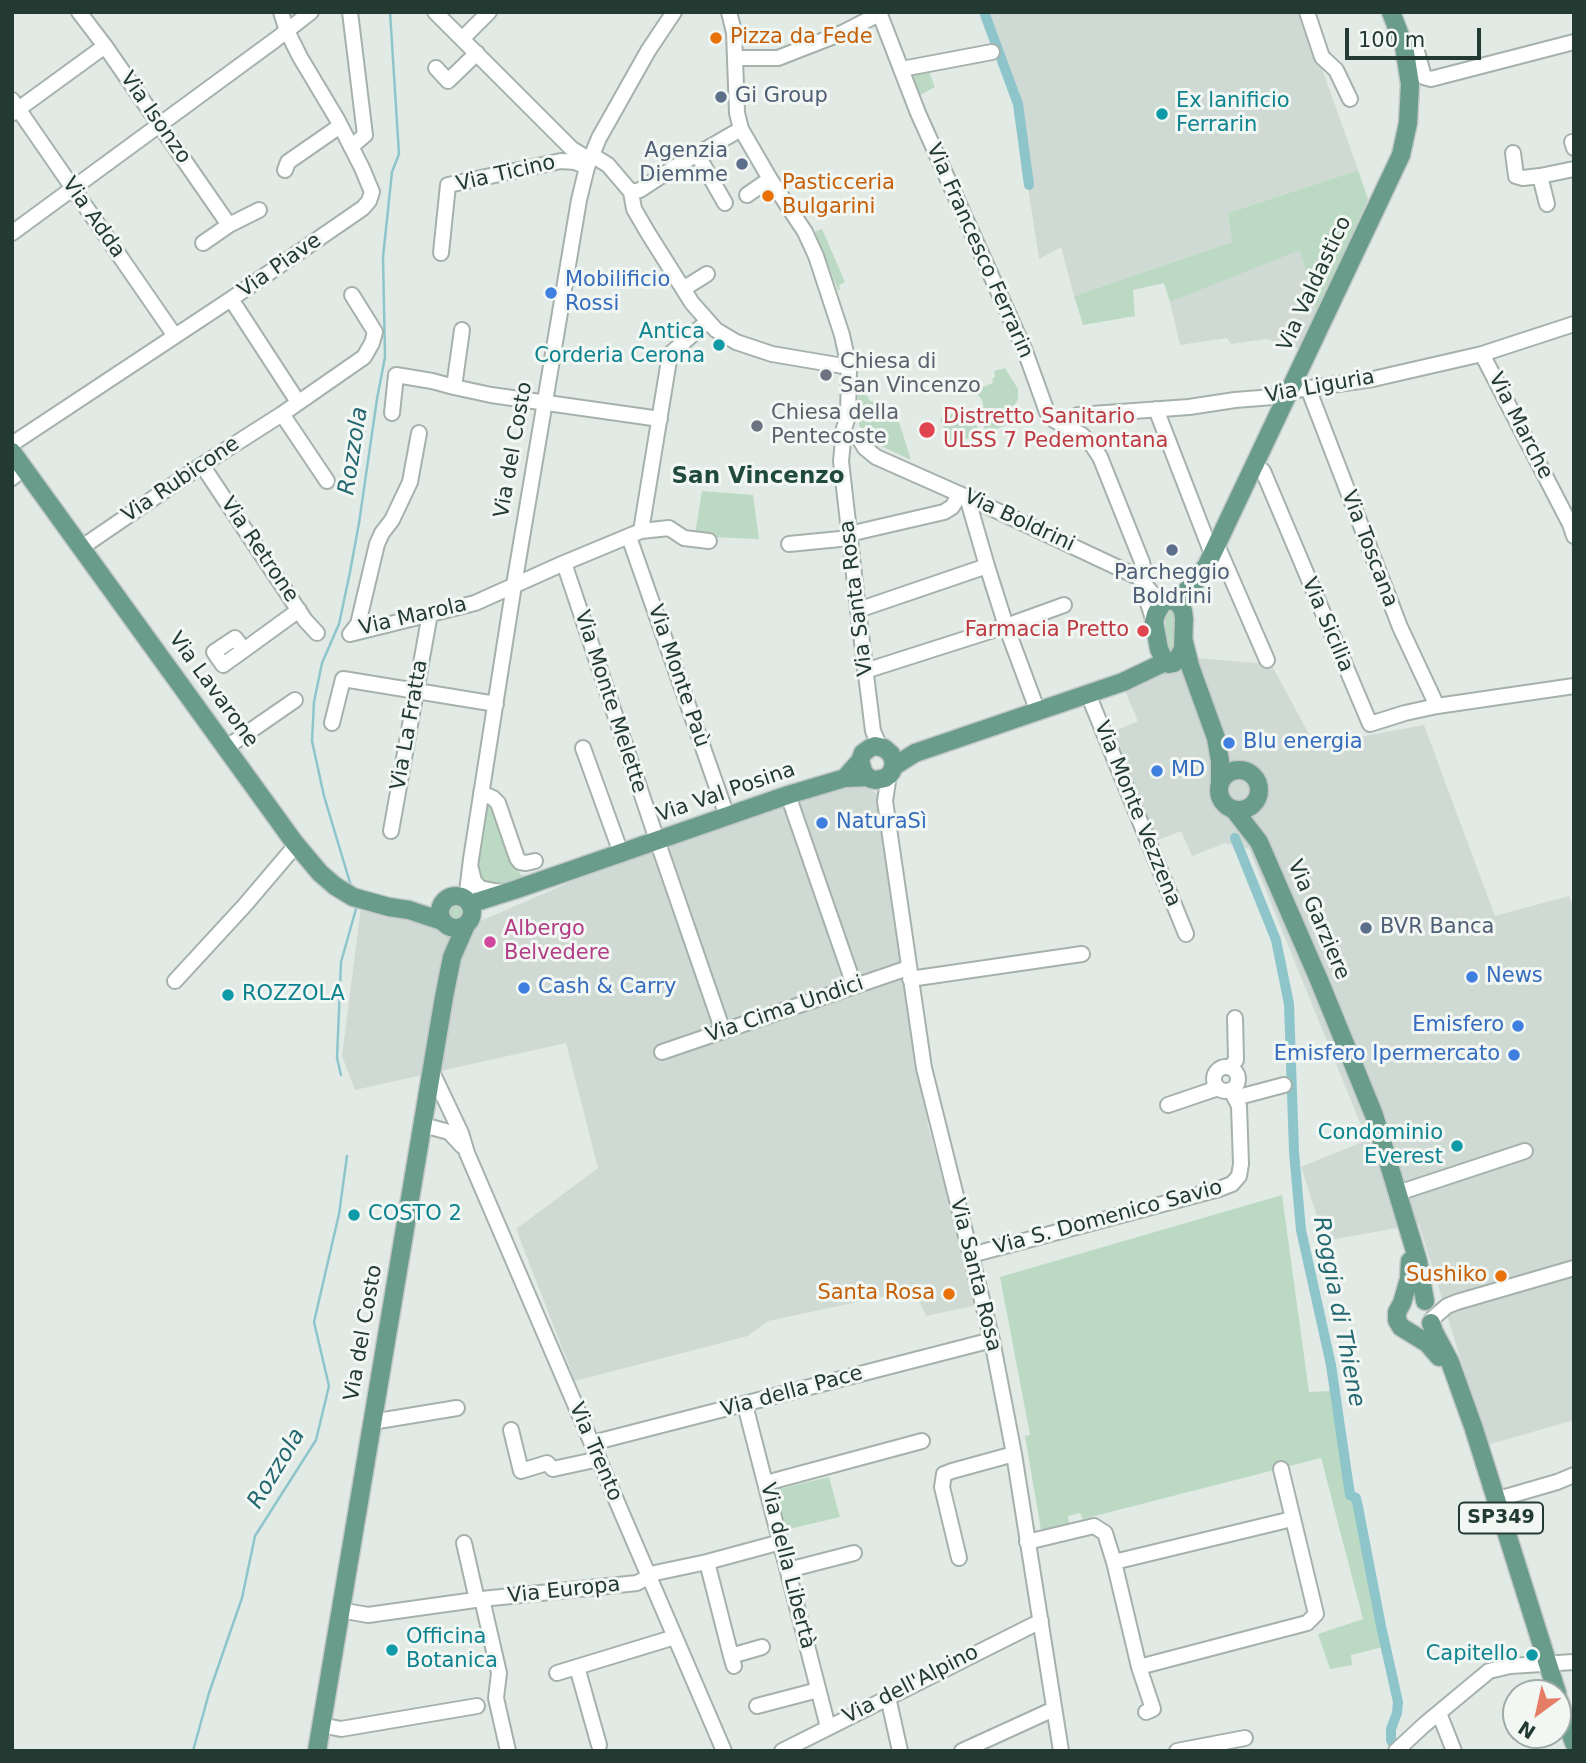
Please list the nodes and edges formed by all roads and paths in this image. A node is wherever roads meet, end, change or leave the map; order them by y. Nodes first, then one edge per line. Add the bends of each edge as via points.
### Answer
1 (79, 12) edge
2 (281, 12) edge
3 (311, 12) edge
4 (350, 12) edge
5 (435, 12) edge
6 (489, 12) edge
7 (674, 12) edge
8 (729, 12) edge
9 (1307, 12) edge
10 (1391, 12) edge
11 (879, 13) edge
12 (288, 31) junction
13 (462, 39) junction
14 (1574, 42) edge
15 (105, 46) junction
16 (1404, 46) junction
17 (992, 52) dead end
18 (477, 53) junction
19 (735, 58) junction
20 (436, 68) dead end
21 (902, 69) junction
22 (1350, 99) dead end
23 (14, 108) edge
24 (159, 125) junction
25 (340, 126) junction
26 (741, 129) junction
27 (351, 147) junction
28 (1513, 153) dead end
29 (697, 155) junction
30 (590, 161) junction
31 (1574, 169) edge
32 (285, 170) dead end
33 (1540, 176) junction
34 (770, 179) junction
35 (73, 189) junction
36 (631, 192) junction
37 (747, 195) dead end
38 (725, 203) dead end
39 (1547, 204) dead end
40 (259, 210) dead end
41 (229, 225) junction
42 (12, 233) edge
43 (202, 243) dead end
44 (441, 253) dead end
45 (707, 274) dead end
46 (683, 289) junction
47 (352, 295) dead end
48 (231, 299) junction
49 (708, 321) junction
50 (1574, 324) edge
51 (462, 330) dead end
52 (175, 335) junction
53 (1482, 354) junction
54 (849, 367) junction
55 (454, 387) junction
56 (1308, 388) junction
57 (1289, 393) junction
58 (298, 402) junction
59 (545, 402) junction
60 (1156, 409) junction
61 (392, 413) dead end
62 (282, 414) junction
63 (660, 419) junction
64 (1064, 426) junction
65 (419, 433) dead end
66 (851, 440) junction
67 (12, 444) edge
68 (12, 452) edge
69 (1255, 464) junction
70 (202, 465) junction
71 (18, 473) edge
72 (327, 481) dead end
73 (963, 495) junction
74 (635, 534) junction
75 (849, 536) junction
76 (1574, 536) edge
77 (709, 541) dead end
78 (789, 544) dead end
79 (82, 550) junction
80 (1212, 555) junction
81 (564, 563) junction
82 (987, 566) junction
83 (1142, 572) junction
84 (514, 584) junction
85 (1168, 601) junction
86 (1063, 605) dead end
87 (299, 610) junction
88 (858, 610) junction
89 (429, 619) dead end
90 (1154, 622) junction
91 (1006, 626) junction
92 (317, 633) dead end
93 (1184, 634) junction
94 (1157, 642) junction
95 (244, 650) dead end
96 (1267, 660) dead end
97 (1167, 663) junction
98 (865, 671) junction
99 (1111, 685) junction
100 (1574, 686) edge
101 (416, 691) junction
102 (1088, 694) junction
103 (1199, 694) junction
104 (295, 700) dead end
105 (496, 704) junction
106 (1437, 706) junction
107 (1038, 712) junction
108 (332, 723) dead end
109 (1216, 738) junction
110 (227, 747) junction
111 (583, 748) dead end
112 (877, 760) junction
113 (1240, 770) junction
114 (1220, 783) junction
115 (481, 793) junction
116 (788, 795) junction
117 (1258, 797) junction
118 (1235, 811) junction
119 (727, 816) junction
120 (391, 831) dead end
121 (657, 841) junction
122 (1259, 842) junction
123 (296, 845) junction
124 (621, 853) junction
125 (535, 861) dead end
126 (470, 864) junction
127 (509, 892) junction
128 (462, 907) junction
129 (409, 910) junction
130 (444, 924) junction
131 (1186, 934) dead end
132 (1082, 954) dead end
133 (452, 957) junction
134 (909, 973) junction
135 (175, 981) dead end
136 (853, 985) junction
137 (1235, 1018) dead end
138 (723, 1031) junction
139 (662, 1052) dead end
140 (432, 1072) junction
141 (1284, 1085) dead end
142 (1228, 1092) junction
143 (1168, 1105) dead end
144 (451, 1111) junction
145 (424, 1116) junction
146 (1525, 1151) dead end
147 (467, 1153) junction
148 (1398, 1193) junction
149 (1411, 1235) junction
150 (971, 1255) junction
151 (1574, 1268) edge
152 (1402, 1303) junction
153 (1429, 1311) junction
154 (1412, 1334) junction
155 (992, 1340) junction
156 (1453, 1373) junction
157 (745, 1405) junction
158 (457, 1408) dead end
159 (372, 1422) junction
160 (510, 1430) dead end
161 (922, 1440) dead end
162 (592, 1443) junction
163 (1014, 1454) junction
164 (599, 1459) junction
165 (1280, 1469) dead end
166 (1574, 1475) edge
167 (766, 1483) junction
168 (1495, 1500) junction
169 (1292, 1519) junction
170 (781, 1542) junction
171 (1027, 1542) junction
172 (464, 1543) dead end
173 (855, 1553) dead end
174 (958, 1558) dead end
175 (707, 1562) junction
176 (1114, 1562) junction
177 (788, 1570) junction
178 (649, 1577) junction
179 (479, 1600) junction
180 (340, 1610) junction
181 (1041, 1621) junction
182 (675, 1637) junction
183 (762, 1647) dead end
184 (1574, 1662) edge
185 (1547, 1664) junction
186 (577, 1667) junction
187 (1139, 1667) junction
188 (557, 1673) dead end
189 (1552, 1679) edge
190 (818, 1690) junction
191 (888, 1697) junction
192 (477, 1706) dead end
193 (757, 1706) dead end
194 (1054, 1709) junction
195 (1146, 1712) dead end
196 (1439, 1713) junction
197 (321, 1725) junction
198 (828, 1727) junction
199 (1245, 1738) dead end
200 (598, 1745) dead end
201 (1401, 1746) edge
202 (317, 1751) edge
203 (508, 1751) edge
204 (724, 1751) edge
205 (782, 1751) edge
206 (900, 1751) edge
207 (962, 1751) edge
208 (1061, 1751) edge
209 (1177, 1751) edge
210 (1454, 1751) edge

1 - 15 street, Via Isonzo
2 - 12 street, Via Piave
3 - 12 street
4 - 27 street via 365,135
5 - 13 street
6 - 13 street
7 - 30 street, Via del Costo via 642,61
8 - 19 street
9 - 22 street via 1322,57 1336,70
10 - 16 main road, Via Valdastico
11 - 19 street via 778,58
11 - 21 street, Via Francesco Ferrarin
12 - 24 street
12 - 25 street, Via Piave
13 - 18 street
14 - 16 street via 1431,79 1424,77 1416,48
15 - 23 street
15 - 24 street, Via Isonzo
16 - 57 main road, Via Valdastico via 1410,108 1401,155
17 - 21 street
18 - 20 street via 448,81
18 - 30 street via 572,149
19 - 26 street
21 - 64 street, Via Francesco Ferrarin via 1047,412
23 - 35 street, Via Adda
24 - 35 street
24 - 41 street, Via Isonzo
25 - 27 street, Via Piave
25 - 32 street via 288,162
26 - 29 street
26 - 34 street
27 - 48 street, Via Piave via 372,192 369,201
28 - 33 street via 1516,176
29 - 36 street
29 - 38 street
30 - 36 street via 608,165
30 - 44 street, Via Ticino via 561,160 448,185
30 - 59 street, Via del Costo
31 - 33 street
33 - 39 street
34 - 37 street
34 - 54 street via 816,256
35 - 42 street
35 - 52 street, Via Adda
36 - 46 street via 634,209
40 - 41 street
41 - 43 street
45 - 46 street
46 - 49 street
47 - 58 street, Via Rubicone via 375,332 372,343 364,357
48 - 52 street, Via Piave
48 - 58 street
49 - 54 street via 736,342 772,354
49 - 63 street via 670,354
50 - 53 street, Via Liguria
51 - 55 street
52 - 67 street, Via Piave
53 - 56 street, Via Liguria via 1373,379
53 - 76 street, Via Marche
54 - 66 street
55 - 59 street
55 - 61 street via 396,375
56 - 57 street, Via Liguria
56 - 106 street, Via Toscana via 1400,628
57 - 60 street, Via Liguria
57 - 69 main road, Via Valdastico
58 - 62 street, Via Rubicone
59 - 63 street
59 - 84 street, Via del Costo
60 - 64 street, Via Liguria via 1078,415
60 - 80 street
62 - 70 street, Via Rubicone
62 - 72 street
63 - 74 street
64 - 83 street, Via Francesco Ferrarin via 1082,435 1100,457
65 - 84 street, Via Marola via 410,482 377,544 358,624 350,634 475,603
66 - 73 street, Via Boldrini via 876,457
66 - 75 street, Via Santa Rosa via 842,466
68 - 71 main road, Via Lavarone
69 - 80 main road, Via Valdastico
69 - 106 street, Via Sicilia via 1263,471 1370,724
70 - 79 street, Via Rubicone
70 - 87 street, Via Retrone
71 - 79 main road, Via Lavarone
73 - 75 street via 944,512
73 - 82 street
73 - 83 street, Via Boldrini
74 - 77 street via 669,528 684,538
74 - 81 street
74 - 119 street, Via Monte Paù
75 - 78 street
75 - 88 street, Via Santa Rosa
79 - 110 main road, Via Lavarone
80 - 85 main road, Via Valdastico via 1193,585
80 - 93 main road, Via Valdastico
80 - 96 street
81 - 84 street
81 - 121 street, Via Monte Melette
82 - 88 street
82 - 91 street
83 - 85 street via 1151,592
83 - 90 street
84 - 105 street, Via del Costo
85 - 90 main road
85 - 93 main road, Via Garziere via 1179,604 1183,611
86 - 91 street
87 - 92 street, Via Retrone
87 - 95 street
88 - 98 street, Via Santa Rosa
89 - 101 street, Via La Fratta
90 - 94 main road
91 - 98 street
91 - 107 street
93 - 97 main road, Via Valdastico via 1181,654 1174,663
93 - 103 main road, Via Garziere
94 - 97 main road
94 - 99 main road, Via Val Posina via 1145,662
97 - 99 main road, Via Val Posina
97 - 103 main road, Via Garziere via 1184,674
98 - 112 street, Via Santa Rosa
99 - 102 main road, Via Val Posina
100 - 106 street
101 - 105 street
101 - 108 street via 343,679
101 - 120 street, Via La Fratta
102 - 107 main road, Via Val Posina
102 - 131 street, Via Monte Vezzena
103 - 109 main road, Via Garziere
104 - 110 street
105 - 115 street, Via del Costo
107 - 112 main road, Via Val Posina via 915,753
109 - 113 main road, Via Garziere
109 - 114 main road, Via Garziere
110 - 123 main road, Via Lavarone
111 - 124 street
112 - 116 main road, Via Val Posina via 845,778
112 - 134 street, Via Santa Rosa
113 - 114 main road via 1228,773
113 - 117 main road, Via Garziere via 1258,782
114 - 118 main road, Via Garziere via 1221,800
115 - 125 street via 499,803 520,862
115 - 126 street, Via del Costo
116 - 119 main road, Via Val Posina
116 - 136 street
117 - 118 main road via 1252,807
117 - 122 main road, Via Garziere
118 - 122 main road, Via Garziere
119 - 121 main road, Via Val Posina
121 - 124 main road, Via Val Posina
121 - 138 street, Via Monte Melette
122 - 148 main road, Via Garziere / SP349 via 1374,1115
123 - 129 main road, Via Lavarone via 320,873 353,897
123 - 135 street
124 - 127 main road, Via Val Posina
126 - 127 street via 481,888
126 - 128 street, Via del Costo via 462,887
127 - 128 main road, Via Val Posina
128 - 129 main road, Via Lavarone
128 - 130 main road via 457,929
128 - 130 main road via 439,910
128 - 133 main road, Via del Costo
129 - 130 main road, Via Lavarone
130 - 133 main road
132 - 134 street, Via Cima Undici
133 - 140 main road, Via del Costo
134 - 136 street, Via Cima Undici
134 - 150 street, Via Santa Rosa via 924,1068
136 - 138 street, Via Cima Undici
137 - 142 street via 1236,1060 1230,1068 1238,1077
138 - 139 street, Via Cima Undici
140 - 144 street, Via Trento
140 - 145 main road, Via del Costo
141 - 142 street
142 - 143 street
142 - 150 street, Via S. Domenico Savio via 1239,1106 1241,1164 1232,1184
144 - 145 street via 441,1107
144 - 147 street, Via Trento
145 - 147 street, Via Trento via 453,1135
145 - 159 main road, Via del Costo
146 - 148 street
147 - 162 street, Via Trento
148 - 149 main road, SP349
149 - 152 main road, SP349 via 1409,1279
149 - 153 main road, SP349
150 - 155 street, Via Santa Rosa
151 - 153 street
152 - 153 main road via 1412,1298
152 - 154 main road via 1398,1323
153 - 154 main road via 1422,1332
153 - 156 main road, SP349
154 - 156 main road, SP349 via 1431,1347
155 - 157 street, Via della Pace
155 - 163 street, Via Santa Rosa
156 - 168 main road, SP349
157 - 162 street, Via della Pace
157 - 167 street, Via della Libertà
158 - 159 street
159 - 180 main road, Via del Costo
160 - 164 street via 521,1471 547,1463 554,1469
161 - 167 street
162 - 164 street, Via Trento
163 - 171 street, Via Santa Rosa
163 - 174 street via 944,1474 942,1486
164 - 178 street, Via Trento
165 - 169 street
166 - 168 street
167 - 170 street, Via della Libertà
168 - 185 main road, SP349
169 - 176 street
169 - 187 street via 1316,1614 1311,1621
170 - 175 street, Via Europa
170 - 177 street, Via della Libertà
171 - 176 street via 1094,1526 1105,1533
171 - 181 street, Via Santa Rosa
172 - 179 street, Via Europa
173 - 177 street
175 - 178 street, Via Europa
175 - 183 street via 733,1661
176 - 187 street
177 - 190 street, Via della Libertà
178 - 179 street, Via Europa via 637,1583
178 - 182 street, Via Trento
179 - 180 street, Via Europa via 368,1615
179 - 203 street via 499,1673 496,1698
180 - 197 main road, Via del Costo
181 - 191 street, Via dell'Alpino
181 - 194 street, Via Santa Rosa
182 - 186 street
182 - 204 street, Via Trento
184 - 185 street
185 - 189 main road, SP349
185 - 196 street via 1489,1671
186 - 188 street
186 - 200 street
187 - 195 street via 1153,1709
190 - 193 street
190 - 198 street, Via della Libertà
191 - 198 street, Via dell'Alpino
191 - 206 street
192 - 197 street via 341,1729
194 - 207 street
194 - 208 street, Via Santa Rosa
196 - 201 street
196 - 210 street
197 - 202 main road, Via del Costo
198 - 205 street, Via dell'Alpino
199 - 209 street

